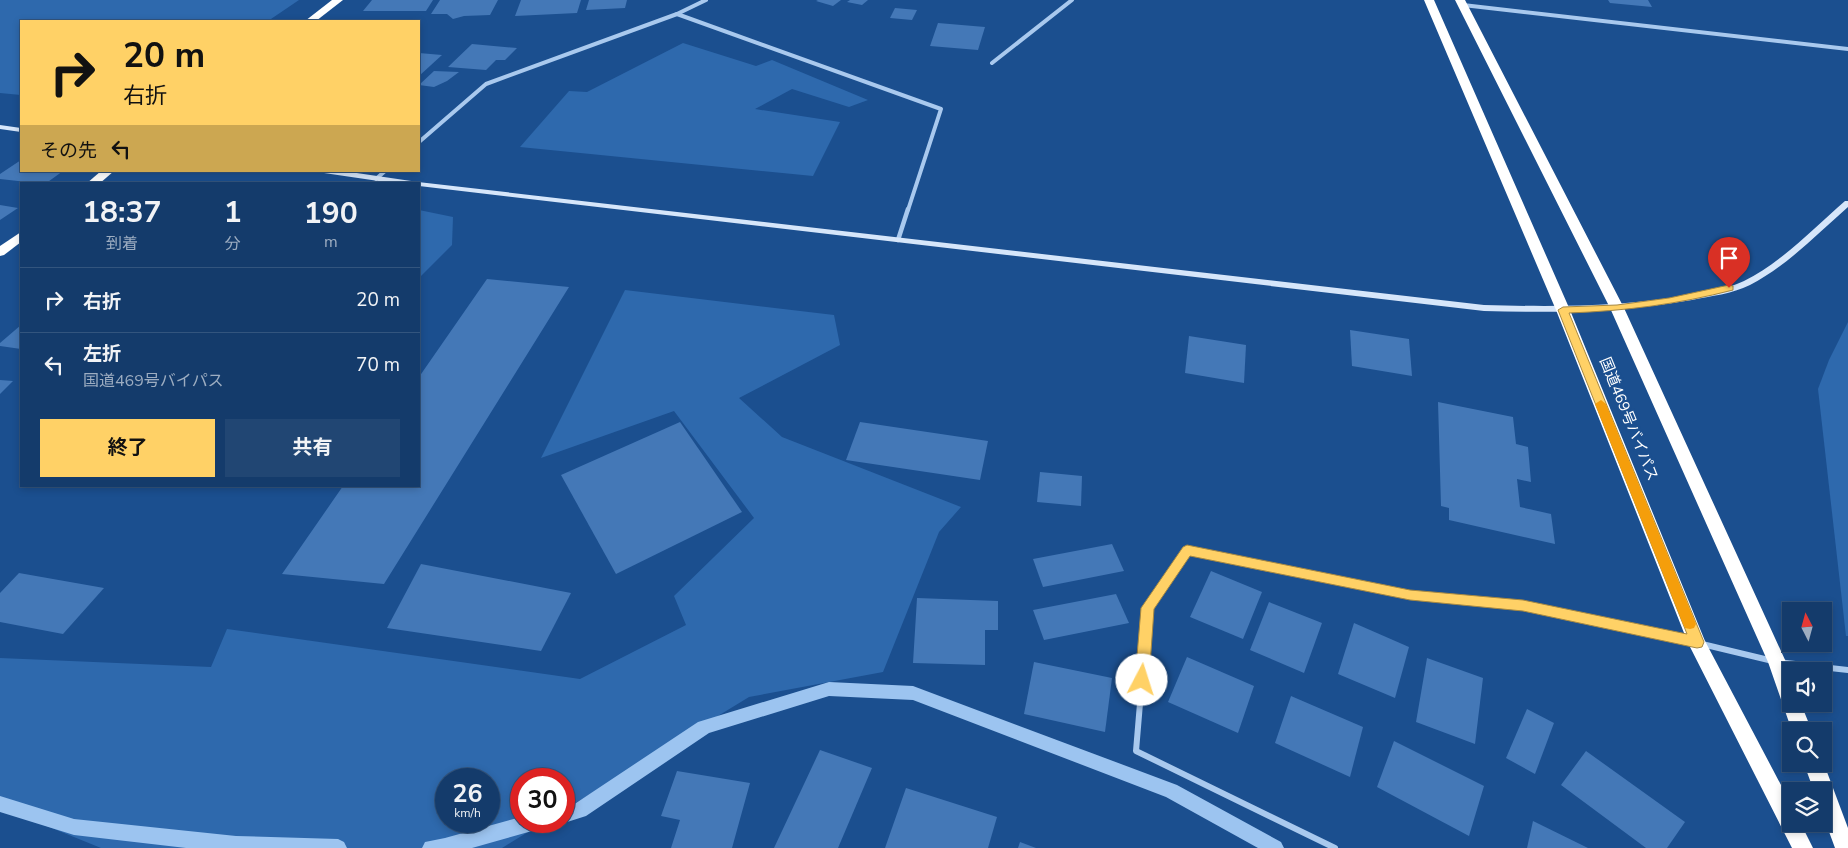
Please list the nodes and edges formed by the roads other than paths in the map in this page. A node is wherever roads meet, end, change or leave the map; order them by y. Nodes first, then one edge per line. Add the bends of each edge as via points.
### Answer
1 (338, 0) edge
2 (706, 0) edge
3 (1072, 0) edge
4 (1429, 0) edge
5 (1461, 3) edge
6 (677, 14) junction
7 (311, 20) edge
8 (1848, 49) edge
9 (992, 63) dead end
10 (0, 127) edge
11 (20, 130) edge
12 (420, 141) edge
13 (107, 172) edge
14 (330, 172) edge
15 (384, 172) edge
16 (376, 179) junction
17 (94, 182) edge
18 (401, 182) edge
19 (420, 184) edge
20 (1848, 203) edge
21 (20, 237) edge
22 (898, 240) junction
23 (0, 252) edge
24 (1617, 308) junction
25 (1563, 310) junction
26 (1697, 642) junction
27 (1777, 662) junction
28 (1848, 670) edge
29 (1782, 675) edge
30 (1817, 772) edge
31 (1335, 848) edge
32 (1803, 848) edge
33 (1845, 848) edge

1 - 7 highway
2 - 6 street
3 - 9 street
4 - 25 highway, 国道469号バイパス
5 - 8 street
5 - 24 highway
6 - 12 street via 486,84
6 - 22 street via 941,109
10 - 11 street
13 - 17 highway
14 - 16 street
15 - 16 street
16 - 18 street
19 - 22 street
20 - 24 street via 1780,262 1746,283 1678,300
21 - 23 highway
22 - 25 street via 1484,308
24 - 25 street
24 - 27 highway
25 - 26 highway, 国道469号バイパス
26 - 27 street
26 - 31 street via 1523,606 1410,595 1187,550 1148,608 1136,751
26 - 32 highway, 国道469号バイパス
27 - 28 street
27 - 29 highway
30 - 33 highway

